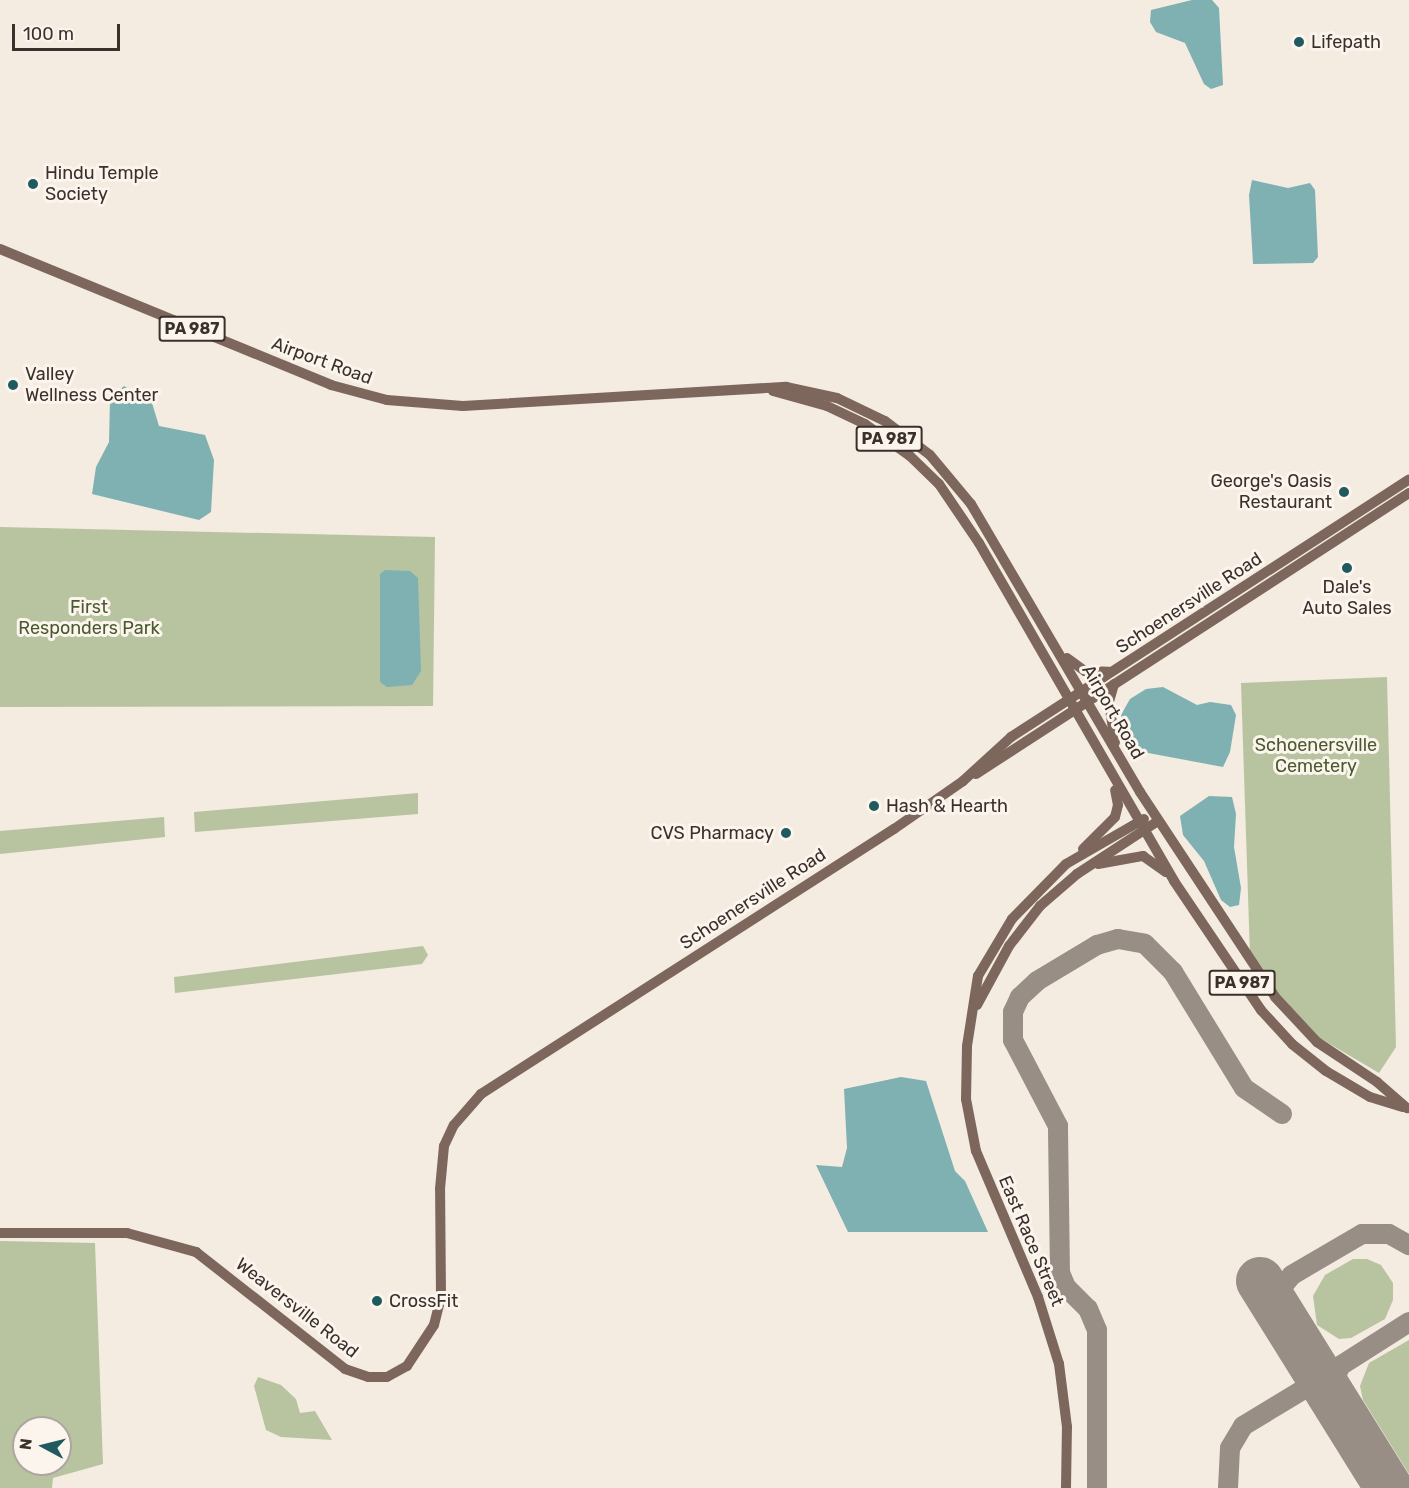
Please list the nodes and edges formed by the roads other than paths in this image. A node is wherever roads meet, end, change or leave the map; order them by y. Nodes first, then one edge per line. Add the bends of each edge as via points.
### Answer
1 (0, 249) edge
2 (761, 388) junction
3 (1409, 480) edge
4 (1409, 493) edge
5 (1058, 650) junction
6 (1115, 670) junction
7 (1114, 684) junction
8 (1082, 691) junction
9 (1069, 699) junction
10 (1087, 702) junction
11 (1075, 710) junction
12 (1118, 755) junction
13 (1111, 775) junction
14 (963, 781) junction
15 (1155, 817) junction
16 (1141, 826) junction
17 (1066, 864) junction
18 (1086, 867) junction
19 (1174, 881) junction
20 (975, 1008) junction
21 (560, 1042) joint
22 (1408, 1109) edge
23 (0, 1233) edge
24 (1066, 1488) edge

1 - 2 main road, Airport Road / PA 987 via 331,385 387,400 434,406 479,405
2 - 5 main road, Airport Road / PA 987 via 801,389 855,405 894,426 930,455 971,504
2 - 9 main road, Airport Road / PA 987 via 816,402 856,419 925,469 963,517
3 - 6 main road, Schoenersville Road
4 - 7 main road, Schoenersville Road
5 - 6 main road via 1085,672
5 - 8 main road, Airport Road / PA 987
6 - 8 main road, Schoenersville Road
7 - 10 main road, Schoenersville Road
7 - 12 main road via 1109,707
8 - 9 main road, Schoenersville Road
8 - 10 main road, Airport Road / PA 987
9 - 11 main road, Airport Road / PA 987
9 - 14 main road, Schoenersville Road via 1011,737
10 - 11 main road, Schoenersville Road
10 - 12 main road, Airport Road / PA 987
11 - 13 main road, Airport Road / PA 987
11 - 14 main road, Schoenersville Road
12 - 15 main road, Airport Road / PA 987
13 - 16 main road, Airport Road / PA 987
13 - 17 main road via 1118,805 1115,817
14 - 21 main road, Schoenersville Road
15 - 16 main road, East Race Street
15 - 22 main road, Airport Road / PA 987 via 1291,1017 1326,1050 1377,1082
16 - 17 main road, East Race Street
16 - 18 main road, East Race Street
16 - 19 main road, Airport Road / PA 987
17 - 20 main road, East Race Street via 1020,908 994,943 978,976
18 - 19 main road via 1120,857 1143,856
18 - 20 main road, East Race Street via 1027,920
19 - 22 main road, Airport Road / PA 987 via 1261,1010 1292,1044 1345,1084
20 - 24 main road, East Race Street via 966,1059 970,1125 983,1169 1038,1297 1056,1352 1066,1413
21 - 23 main road, Weaversville Road via 481,1094 454,1125 444,1146 440,1189 441,1296 434,1325 407,1366 387,1377 368,1377 345,1369 196,1252 128,1233

